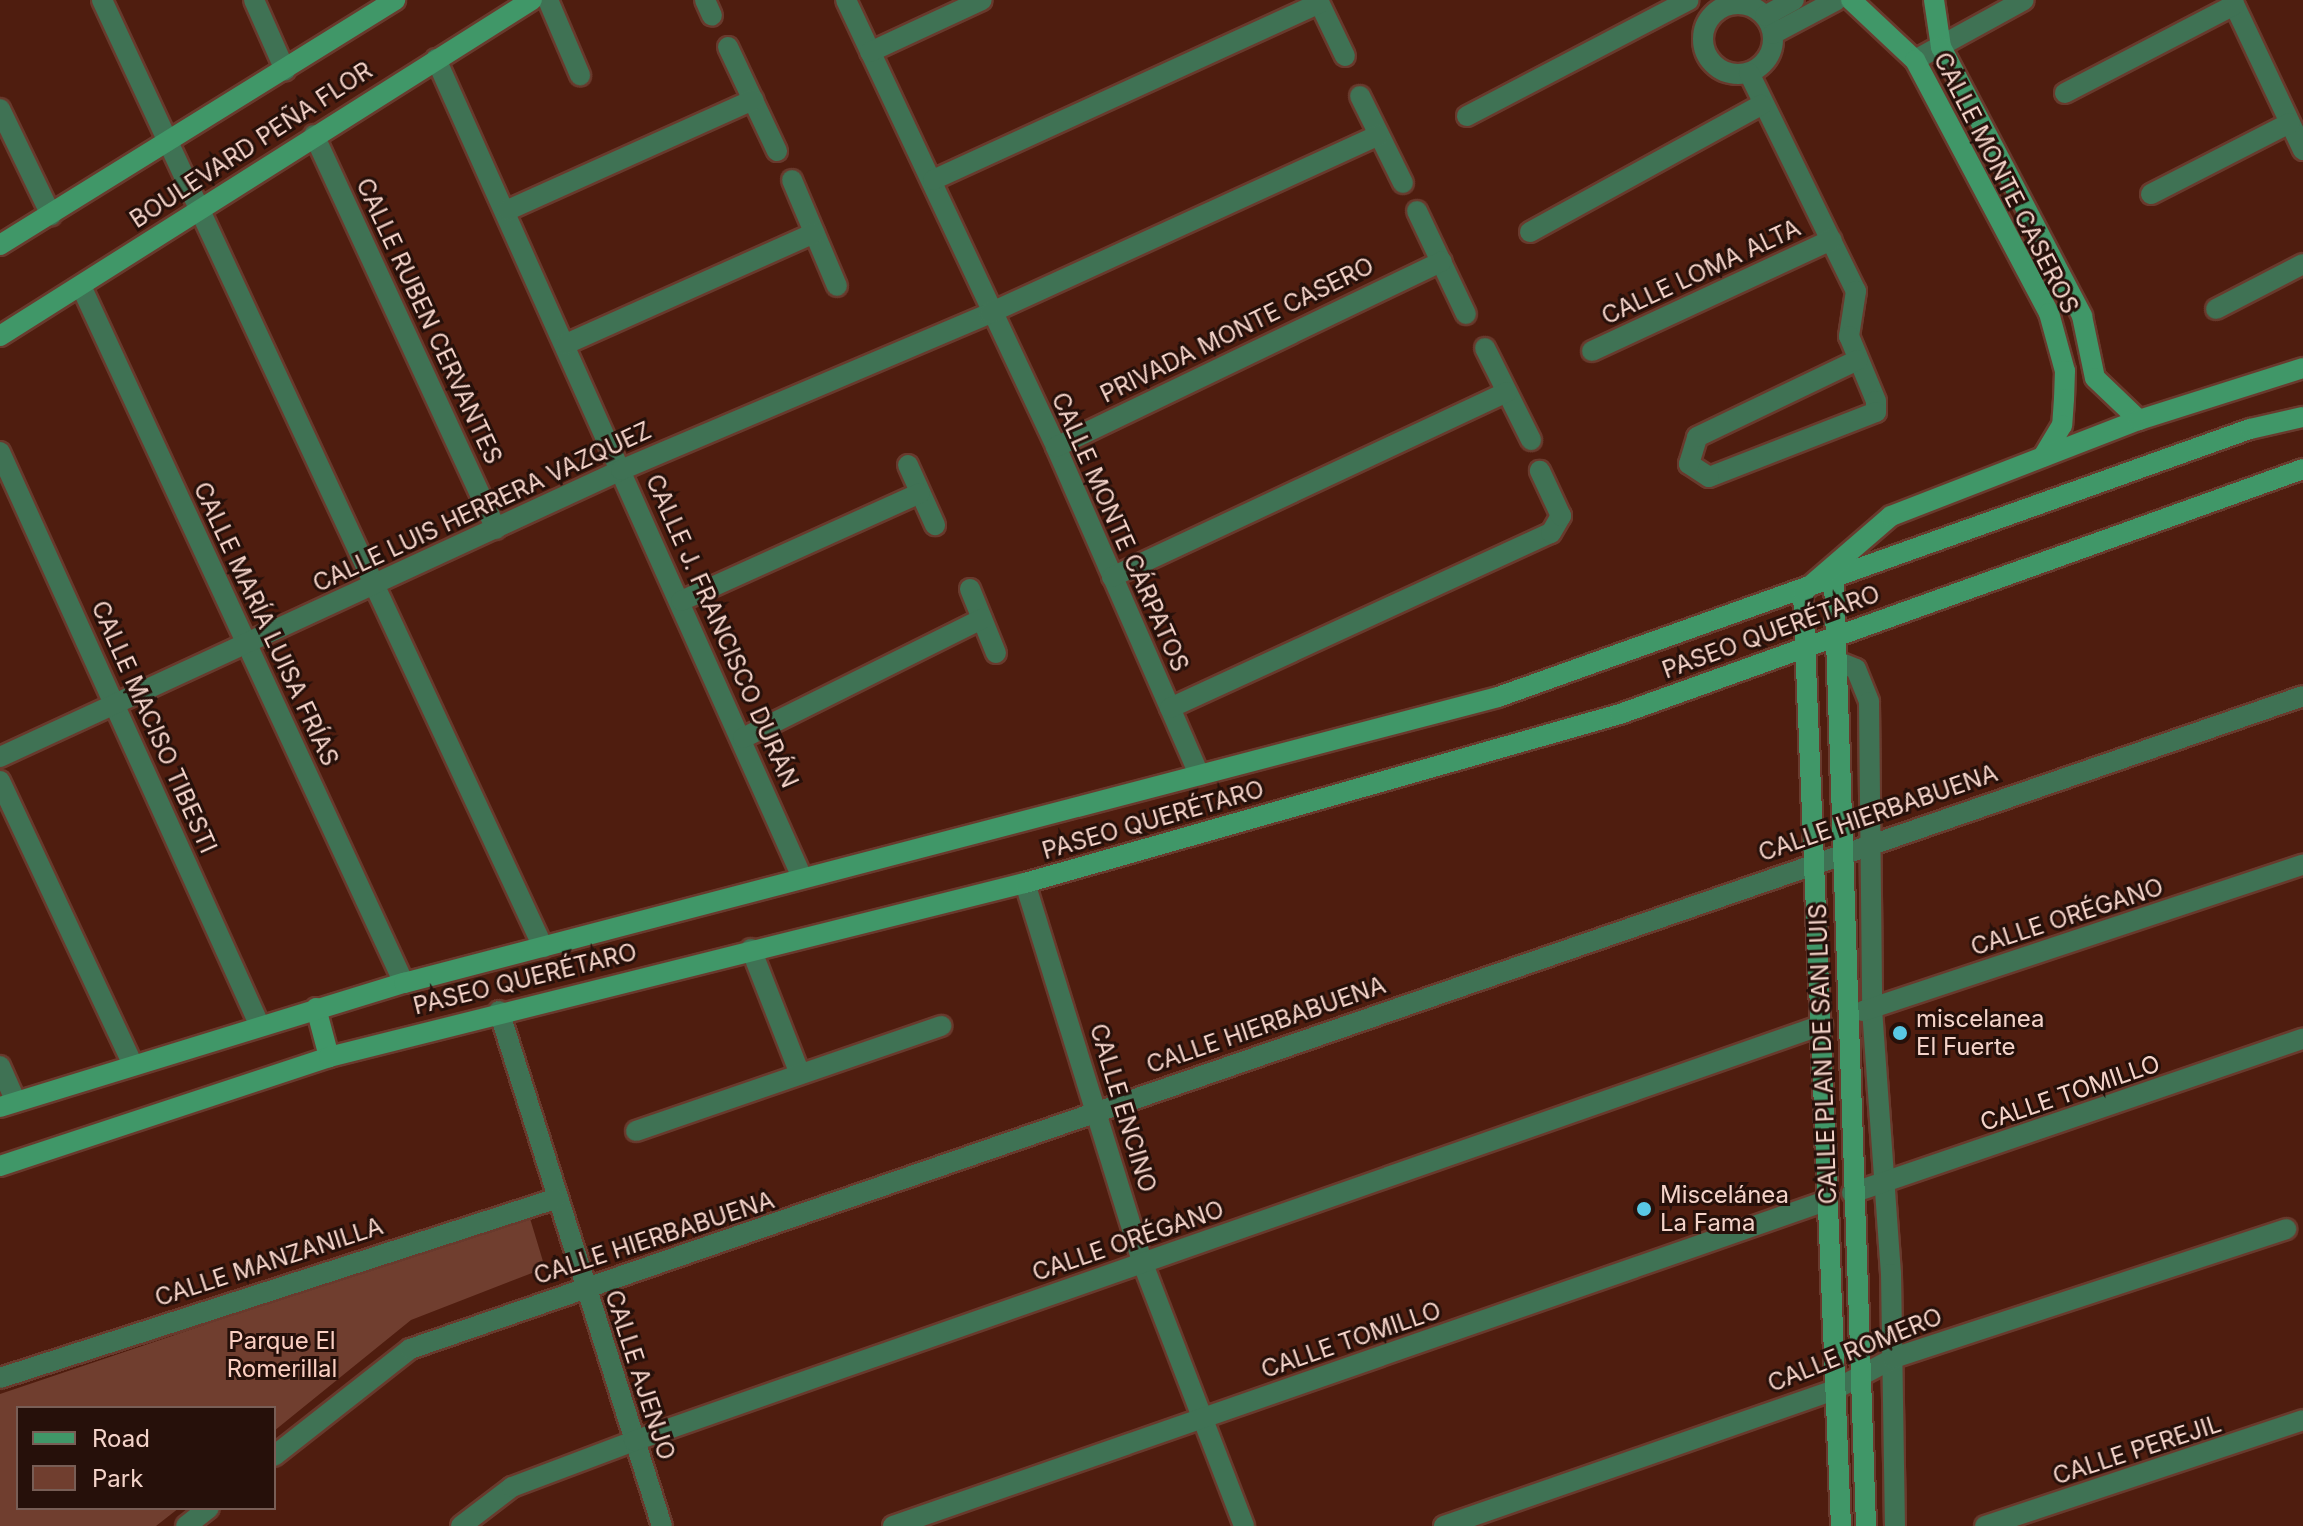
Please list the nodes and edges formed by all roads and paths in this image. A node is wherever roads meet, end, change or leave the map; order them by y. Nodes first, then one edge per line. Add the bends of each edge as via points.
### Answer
1 (102, 0) edge
2 (254, 0) edge
3 (394, 0) edge
4 (532, 0) edge
5 (548, 0) edge
6 (846, 0) edge
7 (982, 0) edge
8 (1689, 0) edge
9 (1794, 0) edge
10 (1837, 0) edge
11 (1851, 0) edge
12 (1934, 0) edge
13 (2024, 0) edge
14 (1319, 1) edge
15 (2233, 3) edge
16 (1712, 6) edge
17 (1769, 25) junction
18 (728, 47) dead end
19 (1941, 47) junction
20 (870, 52) junction
21 (1345, 56) dead end
22 (436, 59) junction
23 (1915, 60) junction
24 (285, 70) junction
25 (1749, 73) junction
26 (580, 75) dead end
27 (2065, 93) dead end
28 (1360, 96) dead end
29 (753, 100) junction
30 (1761, 105) junction
31 (0, 109) edge
32 (1467, 116) dead end
33 (2290, 123) junction
34 (314, 135) junction
35 (1378, 135) junction
36 (167, 143) junction
37 (2303, 150) edge
38 (777, 151) dead end
39 (792, 180) dead end
40 (933, 180) junction
41 (1403, 183) dead end
42 (2151, 194) dead end
43 (199, 208) junction
44 (508, 210) junction
45 (1417, 211) dead end
46 (51, 215) junction
47 (1530, 232) dead end
48 (814, 233) junction
49 (1831, 240) junction
50 (0, 245) edge
51 (1442, 261) junction
52 (2303, 264) edge
53 (81, 286) junction
54 (837, 286) dead end
55 (2216, 309) dead end
56 (990, 313) junction
57 (1466, 314) dead end
58 (0, 336) edge
59 (566, 344) junction
60 (1485, 348) dead end
61 (1592, 351) dead end
62 (1858, 360) junction
63 (2303, 368) edge
64 (1507, 392) junction
65 (2303, 417) edge
66 (2139, 420) junction
67 (1531, 440) dead end
68 (1056, 447) junction
69 (0, 452) edge
70 (2043, 457) junction
71 (908, 465) dead end
72 (2303, 469) edge
73 (621, 470) junction
74 (1540, 471) dead end
75 (920, 493) junction
76 (935, 525) dead end
77 (496, 529) junction
78 (1112, 577) junction
79 (1834, 581) junction
80 (369, 587) junction
81 (970, 589) dead end
82 (1803, 592) junction
83 (681, 601) junction
84 (982, 619) junction
85 (1839, 637) junction
86 (245, 644) junction
87 (1806, 649) junction
88 (996, 653) dead end
89 (1839, 662) junction
90 (2303, 696) edge
91 (116, 704) junction
92 (1170, 708) junction
93 (743, 738) junction
94 (0, 757) edge
95 (1199, 775) junction
96 (0, 781) edge
97 (1870, 844) junction
98 (1843, 853) junction
99 (1816, 861) junction
100 (2303, 865) edge
101 (801, 875) junction
102 (1025, 883) junction
103 (543, 947) junction
104 (751, 949) junction
105 (404, 983) junction
106 (316, 1008) junction
107 (1872, 1009) junction
108 (499, 1011) junction
109 (1847, 1015) junction
110 (259, 1024) junction
111 (1822, 1025) junction
112 (941, 1026) dead end
113 (2303, 1039) edge
114 (329, 1057) junction
115 (132, 1063) junction
116 (0, 1066) edge
117 (800, 1074) junction
118 (8, 1104) edge
119 (1097, 1111) junction
120 (636, 1131) dead end
121 (0, 1166) edge
122 (1885, 1185) junction
123 (1852, 1193) junction
124 (555, 1199) junction
125 (1826, 1201) junction
126 (2286, 1229) dead end
127 (1143, 1264) junction
128 (584, 1287) junction
129 (1894, 1358) junction
130 (1861, 1376) junction
131 (0, 1378) edge
132 (1834, 1390) junction
133 (2303, 1420) edge
134 (1198, 1421) junction
135 (634, 1441) junction
136 (276, 1454) edge
137 (206, 1510) edge
138 (186, 1526) edge
139 (461, 1526) edge
140 (662, 1526) edge
141 (893, 1526) edge
142 (1244, 1526) edge
143 (1444, 1526) edge
144 (1841, 1526) edge
145 (1866, 1526) edge
146 (1895, 1526) edge
147 (1985, 1526) edge

1 - 36 street
2 - 24 street
3 - 24 main road, BOULEVARD PEÑA FLOR
4 - 22 main road, BOULEVARD PEÑA FLOR
5 - 26 street
6 - 20 street, CALLE MONTE CÁRPATOS
7 - 20 street
8 - 32 street
9 - 17 street
10 - 17 street
11 - 23 main road, CALLE MONTE CASEROS
12 - 19 main road, CALLE MONTE CASEROS
13 - 19 street
14 - 21 street
14 - 40 street
15 - 27 street
15 - 33 street
16 - 17 street via 1750,6
16 - 25 street via 1704,28 1708,56 1730,74
17 - 25 street via 1763,64
18 - 29 street
19 - 23 street
19 - 66 main road, CALLE MONTE CASEROS via 2082,316 2095,378
20 - 40 street, CALLE MONTE CÁRPATOS
22 - 34 main road, BOULEVARD PEÑA FLOR
22 - 44 street, CALLE J. FRANCISCO DURÁN
23 - 70 main road, CALLE MONTE CASEROS via 2049,313 2065,385 2062,425
24 - 36 main road, BOULEVARD PEÑA FLOR
25 - 30 street
28 - 35 street
29 - 38 street
29 - 44 street
30 - 47 street
30 - 49 street
31 - 46 street
33 - 37 street
33 - 42 street
34 - 43 main road, BOULEVARD PEÑA FLOR
34 - 77 street, CALLE RUBEN CERVANTES
35 - 41 street
35 - 56 street
36 - 43 street
36 - 46 main road, BOULEVARD PEÑA FLOR
39 - 48 street
40 - 56 street, CALLE MONTE CÁRPATOS
43 - 53 main road, BOULEVARD PEÑA FLOR
43 - 80 street
44 - 59 street, CALLE J. FRANCISCO DURÁN
45 - 51 street
46 - 50 main road, BOULEVARD PEÑA FLOR
48 - 54 street
48 - 59 street
49 - 61 street, CALLE LOMA ALTA
49 - 62 street via 1856,291 1847,322
51 - 57 street
51 - 68 street, PRIVADA MONTE CASERO
52 - 55 street
53 - 58 main road, BOULEVARD PEÑA FLOR
53 - 86 street, CALLE MARÍA LUISA FRÍAS
56 - 68 street, CALLE MONTE CÁRPATOS
56 - 73 street, CALLE LUIS HERRERA VAZQUEZ
59 - 73 street, CALLE J. FRANCISCO DURÁN
60 - 64 street
62 - 62 street via 1876,412 1709,477 1689,464 1697,437
63 - 66 main road
64 - 67 street
64 - 78 street
65 - 79 main road, PASEO QUERÉTARO via 2250,429
66 - 70 main road
68 - 78 street, CALLE MONTE CÁRPATOS
69 - 91 street, CALLE MACISO TIBESTI
70 - 82 main road via 1891,516
71 - 75 street
72 - 85 main road, PASEO QUERÉTARO via 2249,483
73 - 77 street, CALLE LUIS HERRERA VAZQUEZ
73 - 83 street, CALLE J. FRANCISCO DURÁN
74 - 92 street via 1561,516 1551,533
75 - 76 street
75 - 83 street
77 - 80 street, CALLE LUIS HERRERA VAZQUEZ
78 - 92 street, CALLE MONTE CÁRPATOS
79 - 82 main road, PASEO QUERÉTARO
79 - 85 main road, CALLE PLAN DE SAN LUIS
80 - 86 street, CALLE LUIS HERRERA VAZQUEZ
80 - 103 street
81 - 84 street
82 - 87 main road, CALLE PLAN DE SAN LUIS
82 - 95 main road, PASEO QUERÉTARO via 1498,697
83 - 93 street, CALLE J. FRANCISCO DURÁN
84 - 88 street
84 - 93 street
85 - 87 main road, PASEO QUERÉTARO
85 - 89 main road, CALLE PLAN DE SAN LUIS
86 - 91 street, CALLE LUIS HERRERA VAZQUEZ
86 - 105 street, CALLE MARÍA LUISA FRÍAS
87 - 99 main road, CALLE PLAN DE SAN LUIS
87 - 102 main road, PASEO QUERÉTARO via 1517,745
89 - 97 street via 1856,669 1867,685
89 - 98 main road, CALLE PLAN DE SAN LUIS
90 - 97 street, CALLE HIERBABUENA
91 - 94 street, CALLE LUIS HERRERA VAZQUEZ
91 - 110 street, CALLE MACISO TIBESTI
92 - 95 street, CALLE MONTE CÁRPATOS
93 - 101 street, CALLE J. FRANCISCO DURÁN
95 - 101 main road, PASEO QUERÉTARO
96 - 115 street
97 - 98 street, CALLE HIERBABUENA
97 - 107 street
98 - 99 street, CALLE HIERBABUENA
98 - 109 main road, CALLE PLAN DE SAN LUIS
99 - 111 main road, CALLE PLAN DE SAN LUIS
99 - 119 street, CALLE HIERBABUENA
100 - 107 street, CALLE ORÉGANO
101 - 103 main road, PASEO QUERÉTARO
102 - 104 main road, PASEO QUERÉTARO
102 - 119 street, CALLE ENCINO
103 - 105 main road, PASEO QUERÉTARO
104 - 108 main road, PASEO QUERÉTARO
104 - 117 street
105 - 106 main road, PASEO QUERÉTARO
106 - 110 main road, PASEO QUERÉTARO
106 - 114 main road
107 - 109 street, CALLE ORÉGANO
107 - 122 street
108 - 114 main road, PASEO QUERÉTARO
108 - 124 street, CALLE AJENJO
109 - 123 main road, CALLE PLAN DE SAN LUIS
110 - 115 main road, PASEO QUERÉTARO
111 - 125 main road, CALLE PLAN DE SAN LUIS
111 - 127 street, CALLE ORÉGANO
112 - 117 street
113 - 122 street, CALLE TOMILLO
114 - 121 main road, PASEO QUERÉTARO
115 - 118 main road, PASEO QUERÉTARO
116 - 118 street
117 - 120 street
119 - 127 street, CALLE ENCINO
119 - 128 street, CALLE HIERBABUENA via 626,1279
122 - 123 street, CALLE TOMILLO
122 - 129 street
123 - 130 main road, CALLE PLAN DE SAN LUIS
124 - 128 street, CALLE AJENJO
124 - 131 street, CALLE MANZANILLA
125 - 132 main road, CALLE PLAN DE SAN LUIS
125 - 134 street, CALLE TOMILLO
126 - 129 street, CALLE ROMERO
127 - 134 street, CALLE ENCINO
127 - 135 street, CALLE ORÉGANO
128 - 135 street, CALLE AJENJO
128 - 136 street, CALLE HIERBABUENA via 410,1349
129 - 130 street, CALLE ROMERO
129 - 146 street
130 - 132 street, CALLE ROMERO
130 - 145 main road, CALLE PLAN DE SAN LUIS
132 - 143 street, CALLE ROMERO
132 - 144 main road, CALLE PLAN DE SAN LUIS
133 - 147 street, CALLE PEREJIL
134 - 141 street, CALLE TOMILLO
134 - 142 street, CALLE ENCINO
135 - 139 street, CALLE ORÉGANO via 512,1487
135 - 140 street, CALLE AJENJO
137 - 138 street

